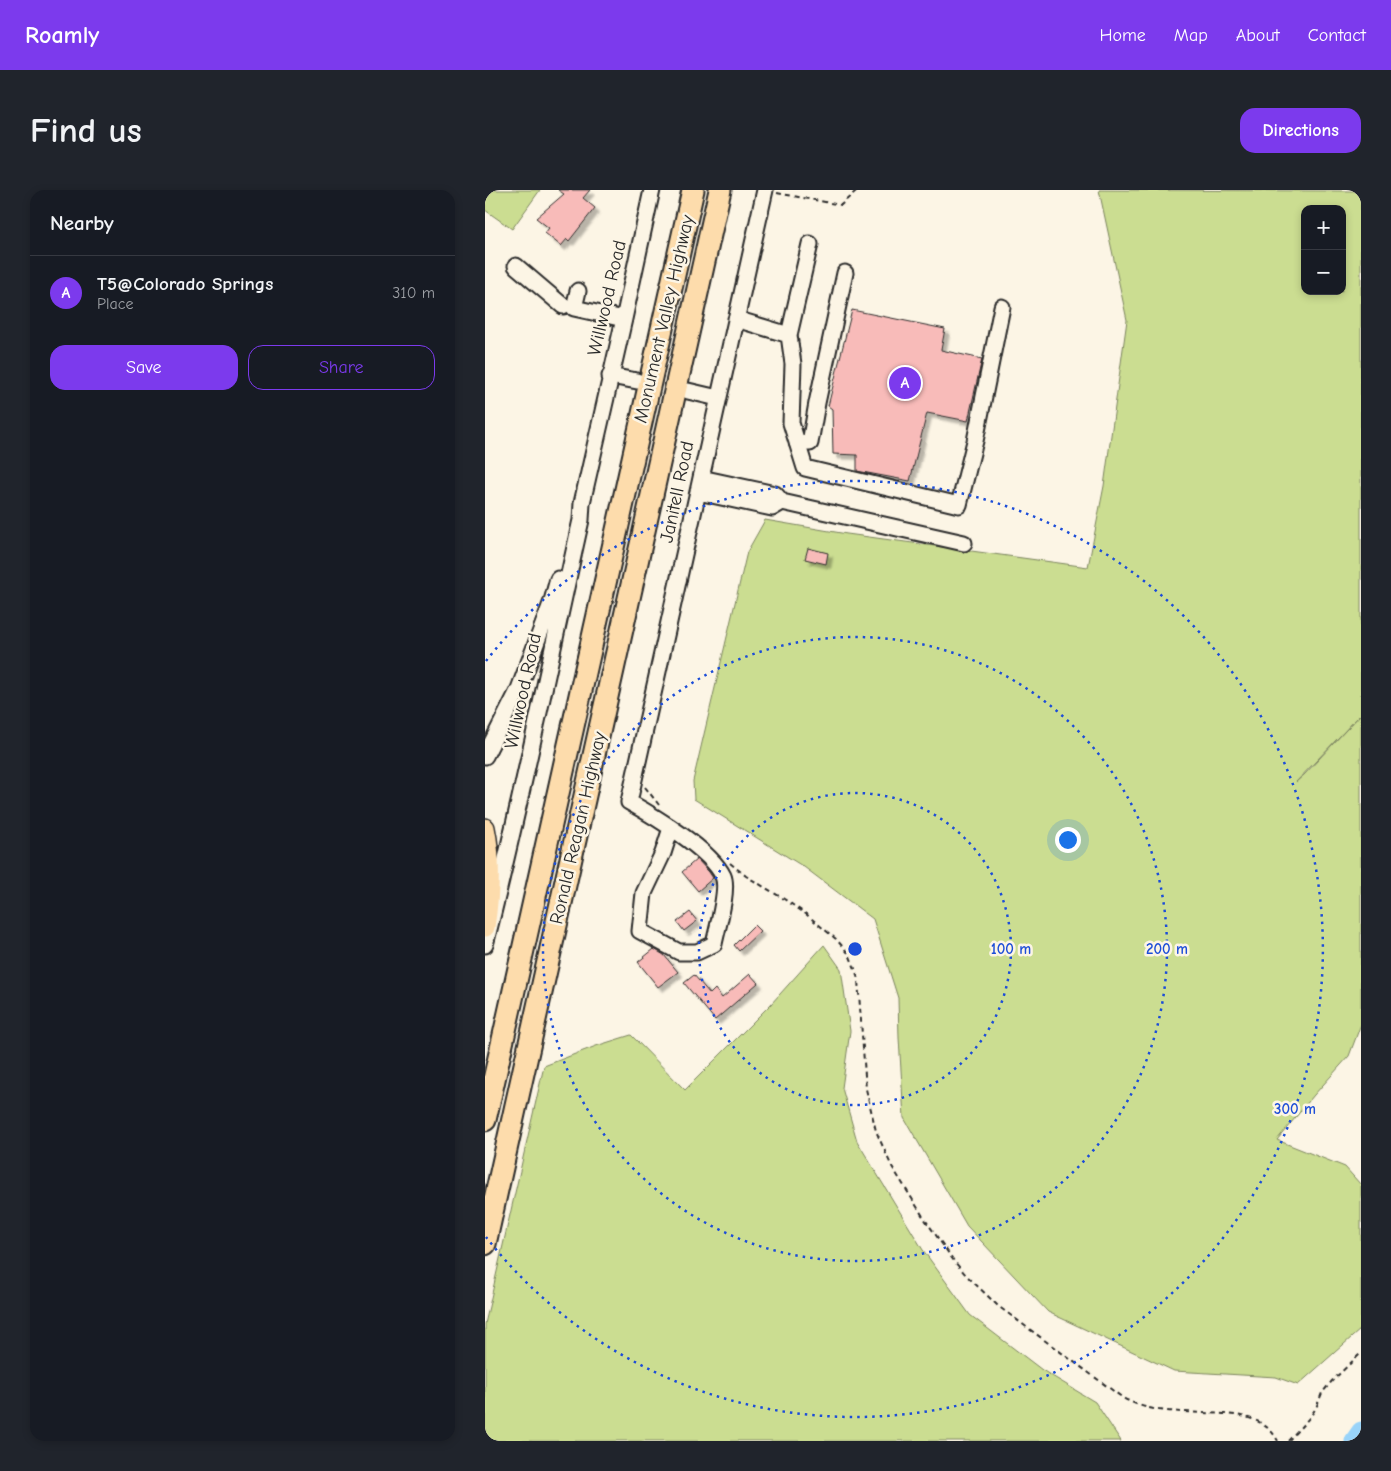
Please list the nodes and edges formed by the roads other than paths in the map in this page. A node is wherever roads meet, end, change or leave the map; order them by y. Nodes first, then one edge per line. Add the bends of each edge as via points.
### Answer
1 (651, 190) edge
2 (693, 190) edge
3 (720, 190) edge
4 (765, 190) edge
5 (810, 244) dead end
6 (516, 266) dead end
7 (845, 273) dead end
8 (578, 291) dead end
9 (563, 306) dead end
10 (1002, 307) dead end
11 (624, 320) junction
12 (736, 320) junction
13 (789, 334) junction
14 (610, 376) junction
15 (637, 381) dead end
16 (688, 391) dead end
17 (719, 398) junction
18 (669, 413) joint
19 (797, 443) junction
20 (635, 448) joint
21 (699, 485) junction
22 (581, 503) junction
23 (964, 543) dead end
24 (485, 756) edge
25 (485, 828) edge
26 (671, 828) junction
27 (485, 927) edge
28 (485, 945) edge
29 (485, 1120) edge
30 (485, 1244) edge

1 - 11 street, Willwood Road
2 - 20 highway, Monument Valley Highway
3 - 18 highway, Monument Valley Highway
4 - 12 street, Janitell Road
5 - 13 street
6 - 9 street
7 - 19 street via 810,443
8 - 11 street via 574,308
10 - 19 street via 959,504 805,468
11 - 14 street, Willwood Road
12 - 13 street
12 - 17 street, Janitell Road
13 - 19 street via 793,364 791,423
14 - 15 street
14 - 22 street, Willwood Road
16 - 17 street
17 - 21 street, Janitell Road
18 - 30 highway, Ronald Reagan Highway
20 - 29 highway, Ronald Reagan Highway
21 - 23 street via 775,494 782,502
21 - 26 street, Janitell Road via 629,802
22 - 24 street, Willwood Road via 552,601 519,689
22 - 28 street, Willwood Road via 581,520
25 - 27 main road via 490,875
26 - 26 street via 710,858 723,876 725,891 715,944 697,952 679,952 640,931 644,893

